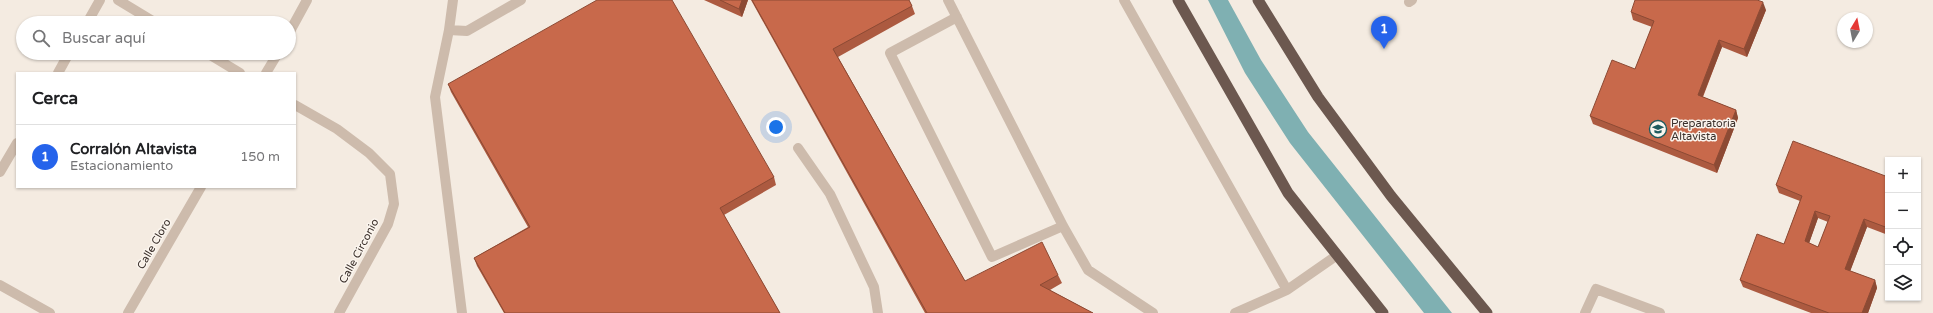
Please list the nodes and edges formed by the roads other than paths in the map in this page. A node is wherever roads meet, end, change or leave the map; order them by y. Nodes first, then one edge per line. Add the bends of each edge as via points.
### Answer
1 (100, 0) edge
2 (118, 0) edge
3 (307, 0) edge
4 (453, 0) edge
5 (520, 0) edge
6 (948, 0) edge
7 (1124, 0) edge
8 (1178, 0) edge
9 (1258, 0) edge
10 (91, 16) edge
11 (144, 16) edge
12 (957, 17) junction
13 (296, 20) edge
14 (449, 30) junction
15 (65, 60) edge
16 (218, 60) edge
17 (274, 60) edge
18 (59, 72) edge
19 (238, 72) edge
20 (267, 72) edge
21 (296, 106) edge
22 (16, 145) edge
23 (798, 148) dead end
24 (0, 172) edge
25 (200, 188) edge
26 (1063, 226) junction
27 (1336, 256) junction
28 (0, 285) edge
29 (1287, 290) junction
30 (50, 313) edge
31 (128, 313) edge
32 (339, 313) edge
33 (462, 313) edge
34 (878, 313) edge
35 (1153, 313) edge
36 (1235, 313) edge
37 (1384, 313) edge
38 (1487, 313) edge
39 (1585, 313) edge
40 (1660, 313) edge

1 - 10 street
2 - 11 street
3 - 13 street
4 - 14 street
5 - 14 street via 467,30
6 - 12 street
7 - 29 street
8 - 27 highway via 1288,193
9 - 38 highway via 1322,104 1391,196
12 - 26 street
12 - 26 street via 890,53 992,257
14 - 33 street via 435,97
15 - 18 street
16 - 19 street
17 - 20 street
21 - 32 street, Calle Circonio via 337,129 390,174 394,204 388,224
22 - 24 street
23 - 34 street via 830,194 874,287
25 - 31 street, Calle Cloro
26 - 35 street via 1088,270
27 - 29 street
27 - 37 highway
28 - 30 street
29 - 36 street
39 - 40 street via 1596,289

